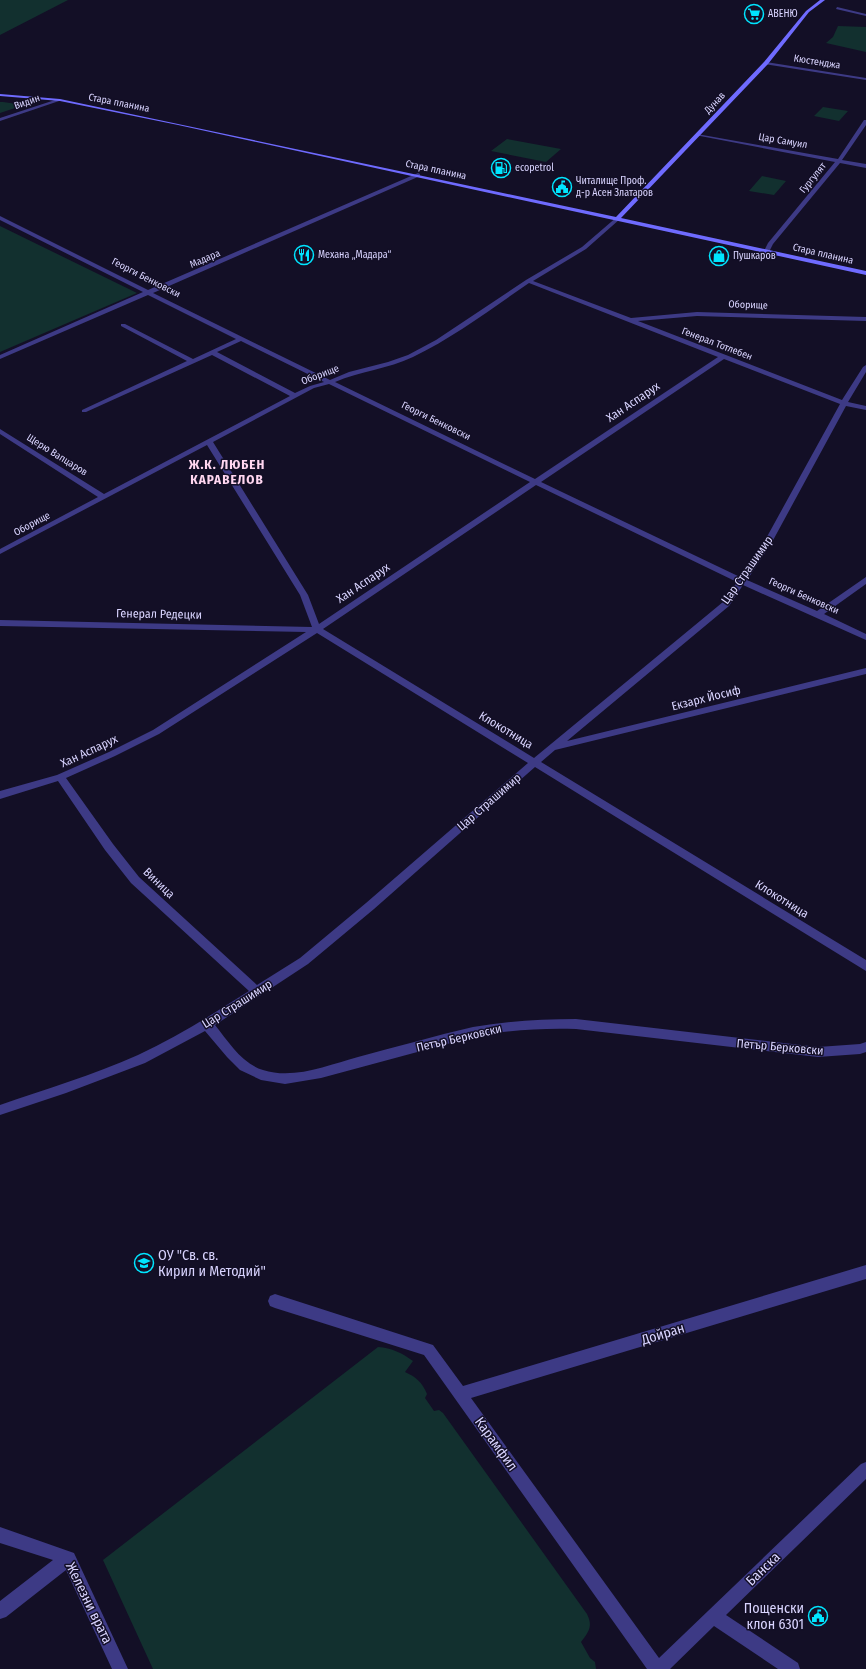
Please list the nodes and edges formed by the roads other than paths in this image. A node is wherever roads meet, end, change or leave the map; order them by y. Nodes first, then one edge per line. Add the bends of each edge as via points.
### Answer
1 (822, 0) edge
2 (837, 8) dead end
3 (866, 15) edge
4 (766, 63) junction
5 (866, 79) edge
6 (0, 96) edge
7 (60, 100) junction
8 (0, 120) edge
9 (866, 121) edge
10 (697, 135) junction
11 (838, 160) junction
12 (866, 166) edge
13 (418, 176) junction
14 (618, 218) junction
15 (1, 219) edge
16 (767, 251) junction
17 (866, 273) edge
18 (528, 281) junction
19 (150, 292) junction
20 (866, 318) edge
21 (630, 321) junction
22 (123, 325) dead end
23 (241, 339) junction
24 (213, 353) junction
25 (0, 357) edge
26 (722, 357) junction
27 (192, 361) junction
28 (866, 367) edge
29 (330, 382) junction
30 (295, 396) junction
31 (844, 403) junction
32 (866, 408) edge
33 (84, 411) dead end
34 (0, 431) edge
35 (209, 442) junction
36 (535, 482) junction
37 (103, 497) junction
38 (0, 552) edge
39 (866, 580) edge
40 (742, 581) junction
41 (818, 614) junction
42 (0, 623) edge
43 (317, 629) junction
44 (866, 637) edge
45 (866, 671) edge
46 (551, 748) junction
47 (535, 762) junction
48 (60, 777) junction
49 (0, 795) edge
50 (866, 966) edge
51 (257, 992) junction
52 (207, 1024) junction
53 (866, 1047) edge
54 (0, 1110) edge
55 (866, 1272) edge
56 (275, 1301) dead end
57 (460, 1394) junction
58 (866, 1469) edge
59 (0, 1535) edge
60 (69, 1558) junction
61 (0, 1611) edge
62 (714, 1616) junction
63 (120, 1669) edge
64 (658, 1669) edge
65 (792, 1669) edge

1 - 4 main road, Дунав via 809,10
2 - 3 street
4 - 5 street, Кюстенджа
4 - 10 main road, Дунав
6 - 7 main road, Стара планина
7 - 8 street, Видин
7 - 13 main road, Стара планина
9 - 11 street, Гургулят
10 - 11 street, Цар Самуил
10 - 14 main road, Дунав
11 - 12 street, Цар Самуил
11 - 16 street, Гургулят
13 - 14 main road, Стара планина
13 - 19 street, Мадара
14 - 16 main road, Стара планина
14 - 18 street, Оборище via 584,248
15 - 19 street, Георги Бенковски
16 - 17 main road, Стара планина
18 - 21 street, Генерал Тотлебен
18 - 29 street, Оборище via 444,337 410,356
19 - 23 street, Георги Бенковски
19 - 25 street, Мадара
20 - 21 street, Оборище via 696,314
21 - 26 street, Генерал Тотлебен
22 - 27 street
23 - 24 street
23 - 29 street, Георги Бенковски
24 - 27 street
24 - 30 street
26 - 31 street, Генерал Тотлебен
26 - 36 street, Хан Аспарух
27 - 33 street
28 - 31 street, Цар Страшимир
29 - 30 street, Оборище via 312,387
29 - 36 street, Георги Бенковски
30 - 35 street, Оборище
31 - 32 street, Генерал Тотлебен
31 - 40 street, Цар Страшимир via 767,544
34 - 37 street, Щерю Вапцаров
35 - 37 street, Оборище
35 - 43 street via 304,595
36 - 40 street, Георги Бенковски
36 - 43 street, Хан Аспарух
37 - 38 street, Оборище
39 - 41 street
40 - 41 street, Георги Бенковски
40 - 46 street, Цар Страшимир via 726,604
41 - 44 street, Георги Бенковски
42 - 43 street, Генерал Редецки
43 - 47 street, Клокотница
43 - 48 street, Хан Аспарух via 156,732
45 - 46 street, Екзарх Йосиф
46 - 47 street, Цар Страшимир
47 - 50 street, Клокотница
47 - 51 street, Цар Страшимир via 343,929 304,961
48 - 49 street, Хан Аспарух
48 - 51 street, Виница via 135,880
51 - 52 street, Цар Страшимир
52 - 53 street, Петър Берковски via 231,1054 248,1069 278,1079 309,1076 473,1032 555,1023 818,1052
52 - 54 street, Цар Страшимир via 141,1058 66,1088
55 - 57 street, Дойран
56 - 57 street, Карамфил via 428,1350
57 - 64 street, Карамфил
58 - 62 street, Банска
59 - 60 street, Железни врата
60 - 61 street
60 - 63 street, Железни врата
62 - 64 street, Банска
62 - 65 street

